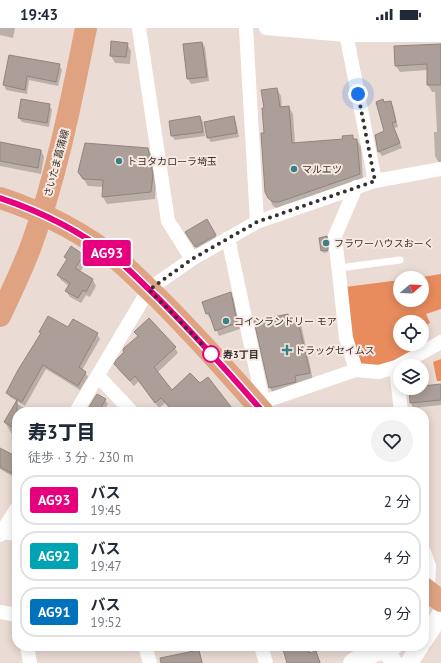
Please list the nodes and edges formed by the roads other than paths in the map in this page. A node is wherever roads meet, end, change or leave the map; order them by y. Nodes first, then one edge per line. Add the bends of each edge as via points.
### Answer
1 (86, 28) edge
2 (139, 28) edge
3 (246, 28) edge
4 (266, 28) edge
5 (345, 32) edge
6 (441, 35) edge
7 (441, 170) edge
8 (375, 181) junction
9 (356, 187) junction
10 (0, 198) edge
11 (42, 215) junction
12 (257, 222) junction
13 (228, 238) junction
14 (192, 259) junction
15 (400, 260) dead end
16 (339, 268) junction
17 (149, 290) junction
18 (0, 316) edge
19 (441, 342) edge
20 (410, 359) edge
21 (393, 368) edge
22 (356, 370) junction
23 (98, 377) junction
24 (399, 395) edge
25 (79, 407) edge
26 (127, 407) edge
27 (261, 407) edge
28 (400, 407) edge
29 (12, 516) edge
30 (1, 534) edge
31 (12, 534) edge
32 (429, 566) edge
33 (433, 597) edge
34 (0, 612) edge
35 (12, 614) edge
36 (441, 614) edge
37 (429, 618) edge
38 (429, 632) edge
39 (28, 651) edge
40 (146, 651) edge
41 (262, 651) edge
42 (417, 651) edge
43 (391, 653) edge
44 (30, 663) edge
45 (150, 663) edge
46 (266, 663) edge
47 (352, 663) edge
48 (409, 663) edge

1 - 11 main road, さいたま菖蒲線 via 68,117
2 - 14 street via 168,221
3 - 12 street
4 - 5 street
5 - 6 street
5 - 8 street
7 - 8 street
8 - 9 street
9 - 12 street
9 - 16 street via 335,236
10 - 11 main road
11 - 17 main road via 96,245 121,263
11 - 18 main road, さいたま菖蒲線
12 - 13 street
13 - 14 street
13 - 27 street
14 - 17 street
15 - 16 lane
16 - 22 street via 346,338
17 - 23 street
17 - 27 main road
19 - 20 street
21 - 22 street via 379,372
22 - 27 street
23 - 25 street
23 - 26 street
24 - 28 street
29 - 30 street
30 - 31 street
32 - 33 street
33 - 37 street via 433,612
34 - 35 street
36 - 38 street
39 - 44 street
40 - 45 street
41 - 46 street
42 - 48 street
43 - 47 street

